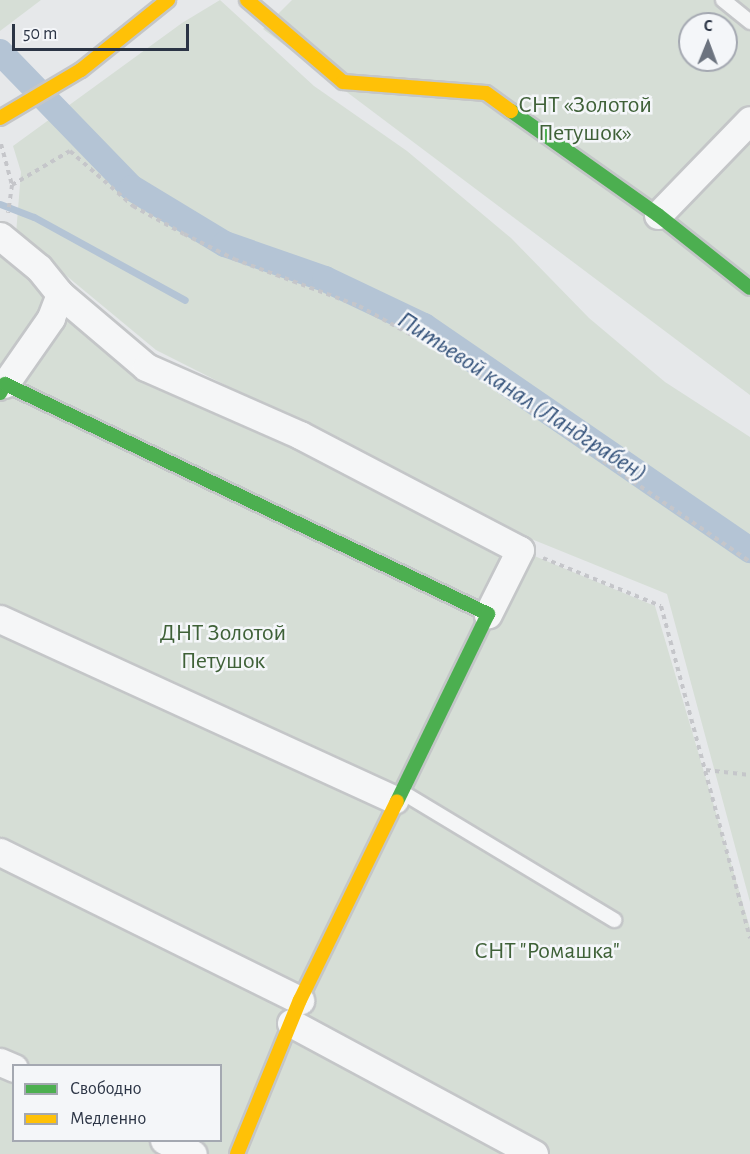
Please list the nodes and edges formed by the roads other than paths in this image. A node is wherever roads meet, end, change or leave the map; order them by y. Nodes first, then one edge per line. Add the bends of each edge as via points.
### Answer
1 (168, 0) edge
2 (247, 0) edge
3 (723, 0) edge
4 (750, 22) edge
5 (0, 118) edge
6 (750, 120) edge
7 (658, 215) junction
8 (4, 228) edge
9 (750, 288) edge
10 (60, 294) junction
11 (2, 389) edge
12 (488, 614) junction
13 (0, 619) edge
14 (398, 795) junction
15 (0, 852) edge
16 (614, 920) dead end
17 (295, 1012) junction
18 (168, 1142) edge
19 (193, 1154) edge
20 (237, 1154) edge
21 (534, 1154) edge

1 - 5 main road via 81,70
2 - 7 main road via 343,82 486,93
3 - 4 lane
6 - 7 street
7 - 9 main road
8 - 10 street
10 - 11 street via 51,318
10 - 12 street via 146,367 300,435 520,550
11 - 12 main road
12 - 14 main road
13 - 14 street
14 - 16 lane
14 - 17 main road
15 - 17 street
17 - 20 main road
17 - 21 street
18 - 19 street

